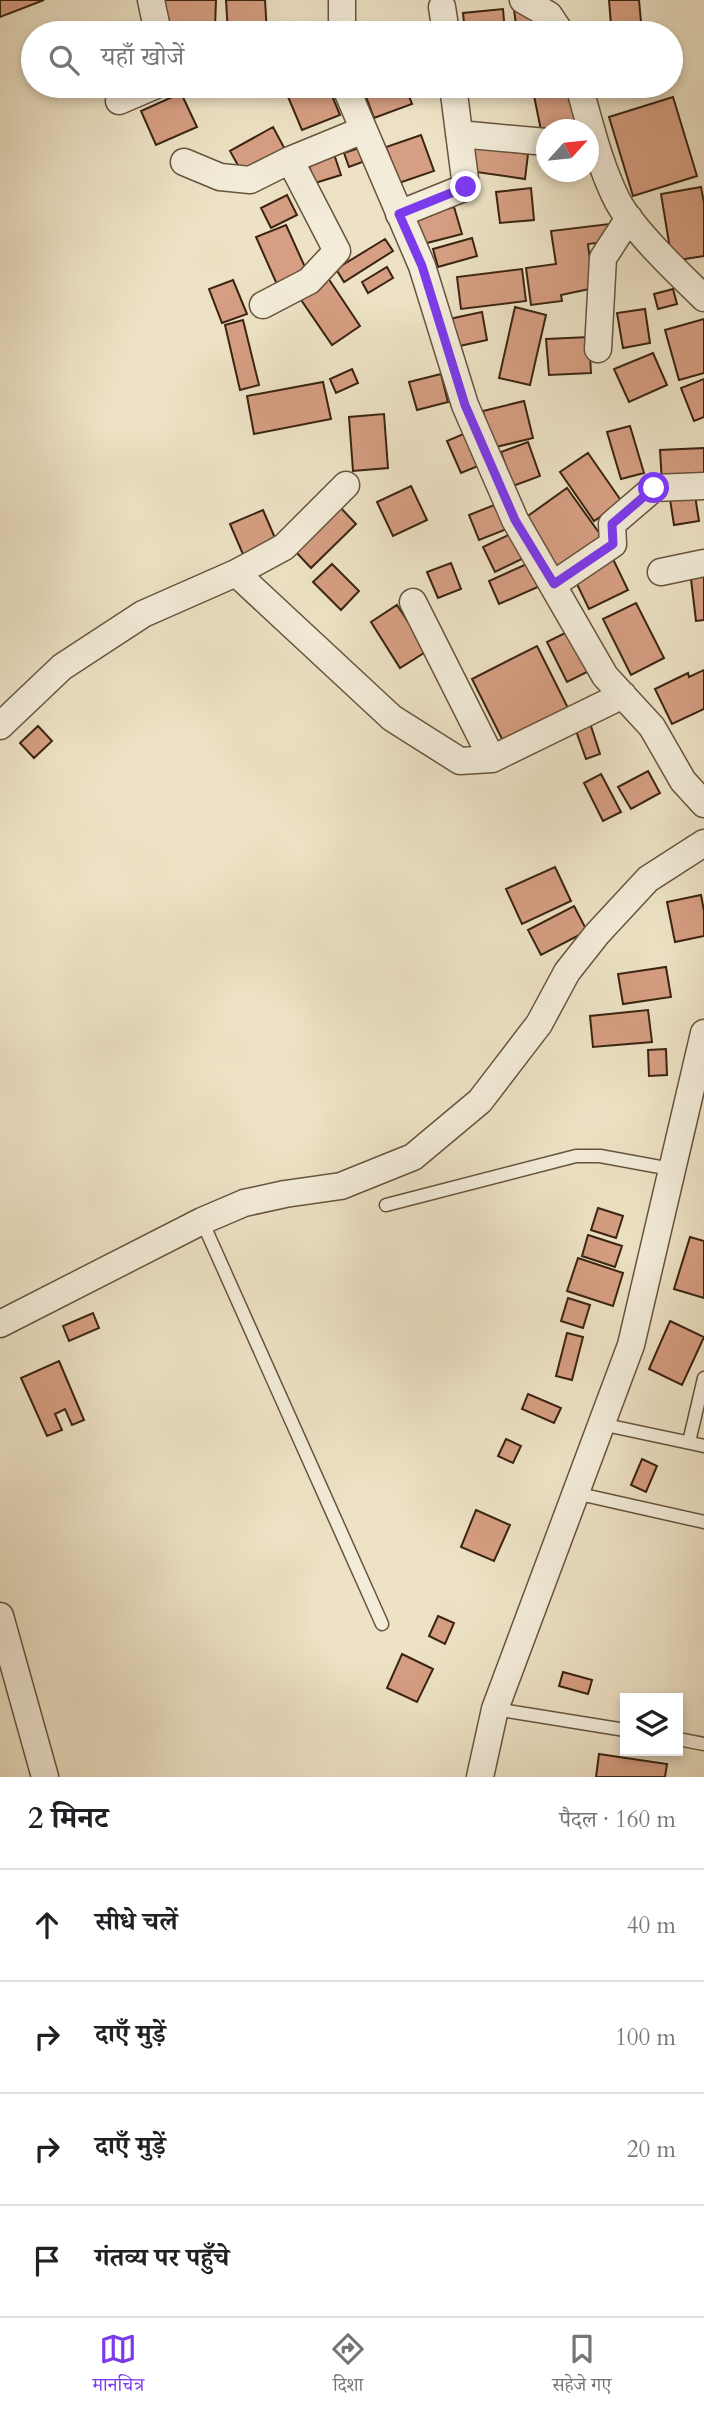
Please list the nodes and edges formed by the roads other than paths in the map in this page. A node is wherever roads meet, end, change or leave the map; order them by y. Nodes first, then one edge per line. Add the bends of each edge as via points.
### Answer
1 (152, 0) edge
2 (342, 0) edge
3 (523, 0) edge
4 (156, 21) edge
5 (342, 21) edge
6 (553, 21) edge
7 (125, 98) edge
8 (350, 98) edge
9 (454, 98) edge
10 (582, 98) edge
11 (120, 100) dead end
12 (586, 119) edge
13 (363, 130) junction
14 (459, 134) junction
15 (536, 141) edge
16 (290, 160) junction
17 (599, 161) edge
18 (184, 162) dead end
19 (399, 214) junction
20 (629, 218) junction
21 (701, 290) edge
22 (263, 305) dead end
23 (598, 349) dead end
24 (346, 485) dead end
25 (704, 486) edge
26 (704, 563) edge
27 (661, 572) dead end
28 (236, 573) junction
29 (554, 584) junction
30 (413, 602) dead end
31 (623, 695) junction
32 (0, 726) edge
33 (492, 760) junction
34 (704, 804) edge
35 (704, 843) edge
36 (704, 1033) edge
37 (692, 1138) edge
38 (671, 1168) junction
39 (386, 1205) dead end
40 (202, 1221) junction
41 (0, 1324) edge
42 (704, 1378) edge
43 (601, 1424) junction
44 (689, 1443) junction
45 (704, 1446) edge
46 (576, 1493) junction
47 (704, 1521) edge
48 (0, 1616) edge
49 (382, 1623) dead end
50 (495, 1709) junction
51 (620, 1730) edge
52 (683, 1740) edge
53 (704, 1744) edge
54 (45, 1777) edge
55 (480, 1777) edge

1 - 4 street
2 - 5 street
3 - 6 street
7 - 11 street
8 - 13 street
9 - 14 street
10 - 12 street
13 - 16 street
13 - 19 street
14 - 15 street
14 - 19 street via 466,187
16 - 18 street via 250,180 220,177
16 - 22 street via 337,251 310,281
17 - 20 street
19 - 29 street via 422,266 465,405 515,520
20 - 21 street
20 - 23 street via 603,258
24 - 28 street via 284,547
25 - 29 street via 654,488 612,524 613,544
26 - 27 street
28 - 32 street via 143,614 62,667
28 - 33 street via 393,718 460,761
29 - 31 street via 606,676
30 - 33 street
31 - 33 street
31 - 34 street via 652,727 683,780
35 - 40 street via 648,879 605,924 480,1101 413,1157 341,1186 244,1203
36 - 37 street
37 - 38 street
38 - 39 lane via 576,1156
38 - 43 street via 631,1345
40 - 41 street
40 - 49 lane
42 - 44 lane
43 - 44 lane
43 - 46 street
44 - 45 lane
46 - 47 lane
46 - 50 street
48 - 54 street
50 - 51 lane
50 - 55 street
52 - 53 lane

